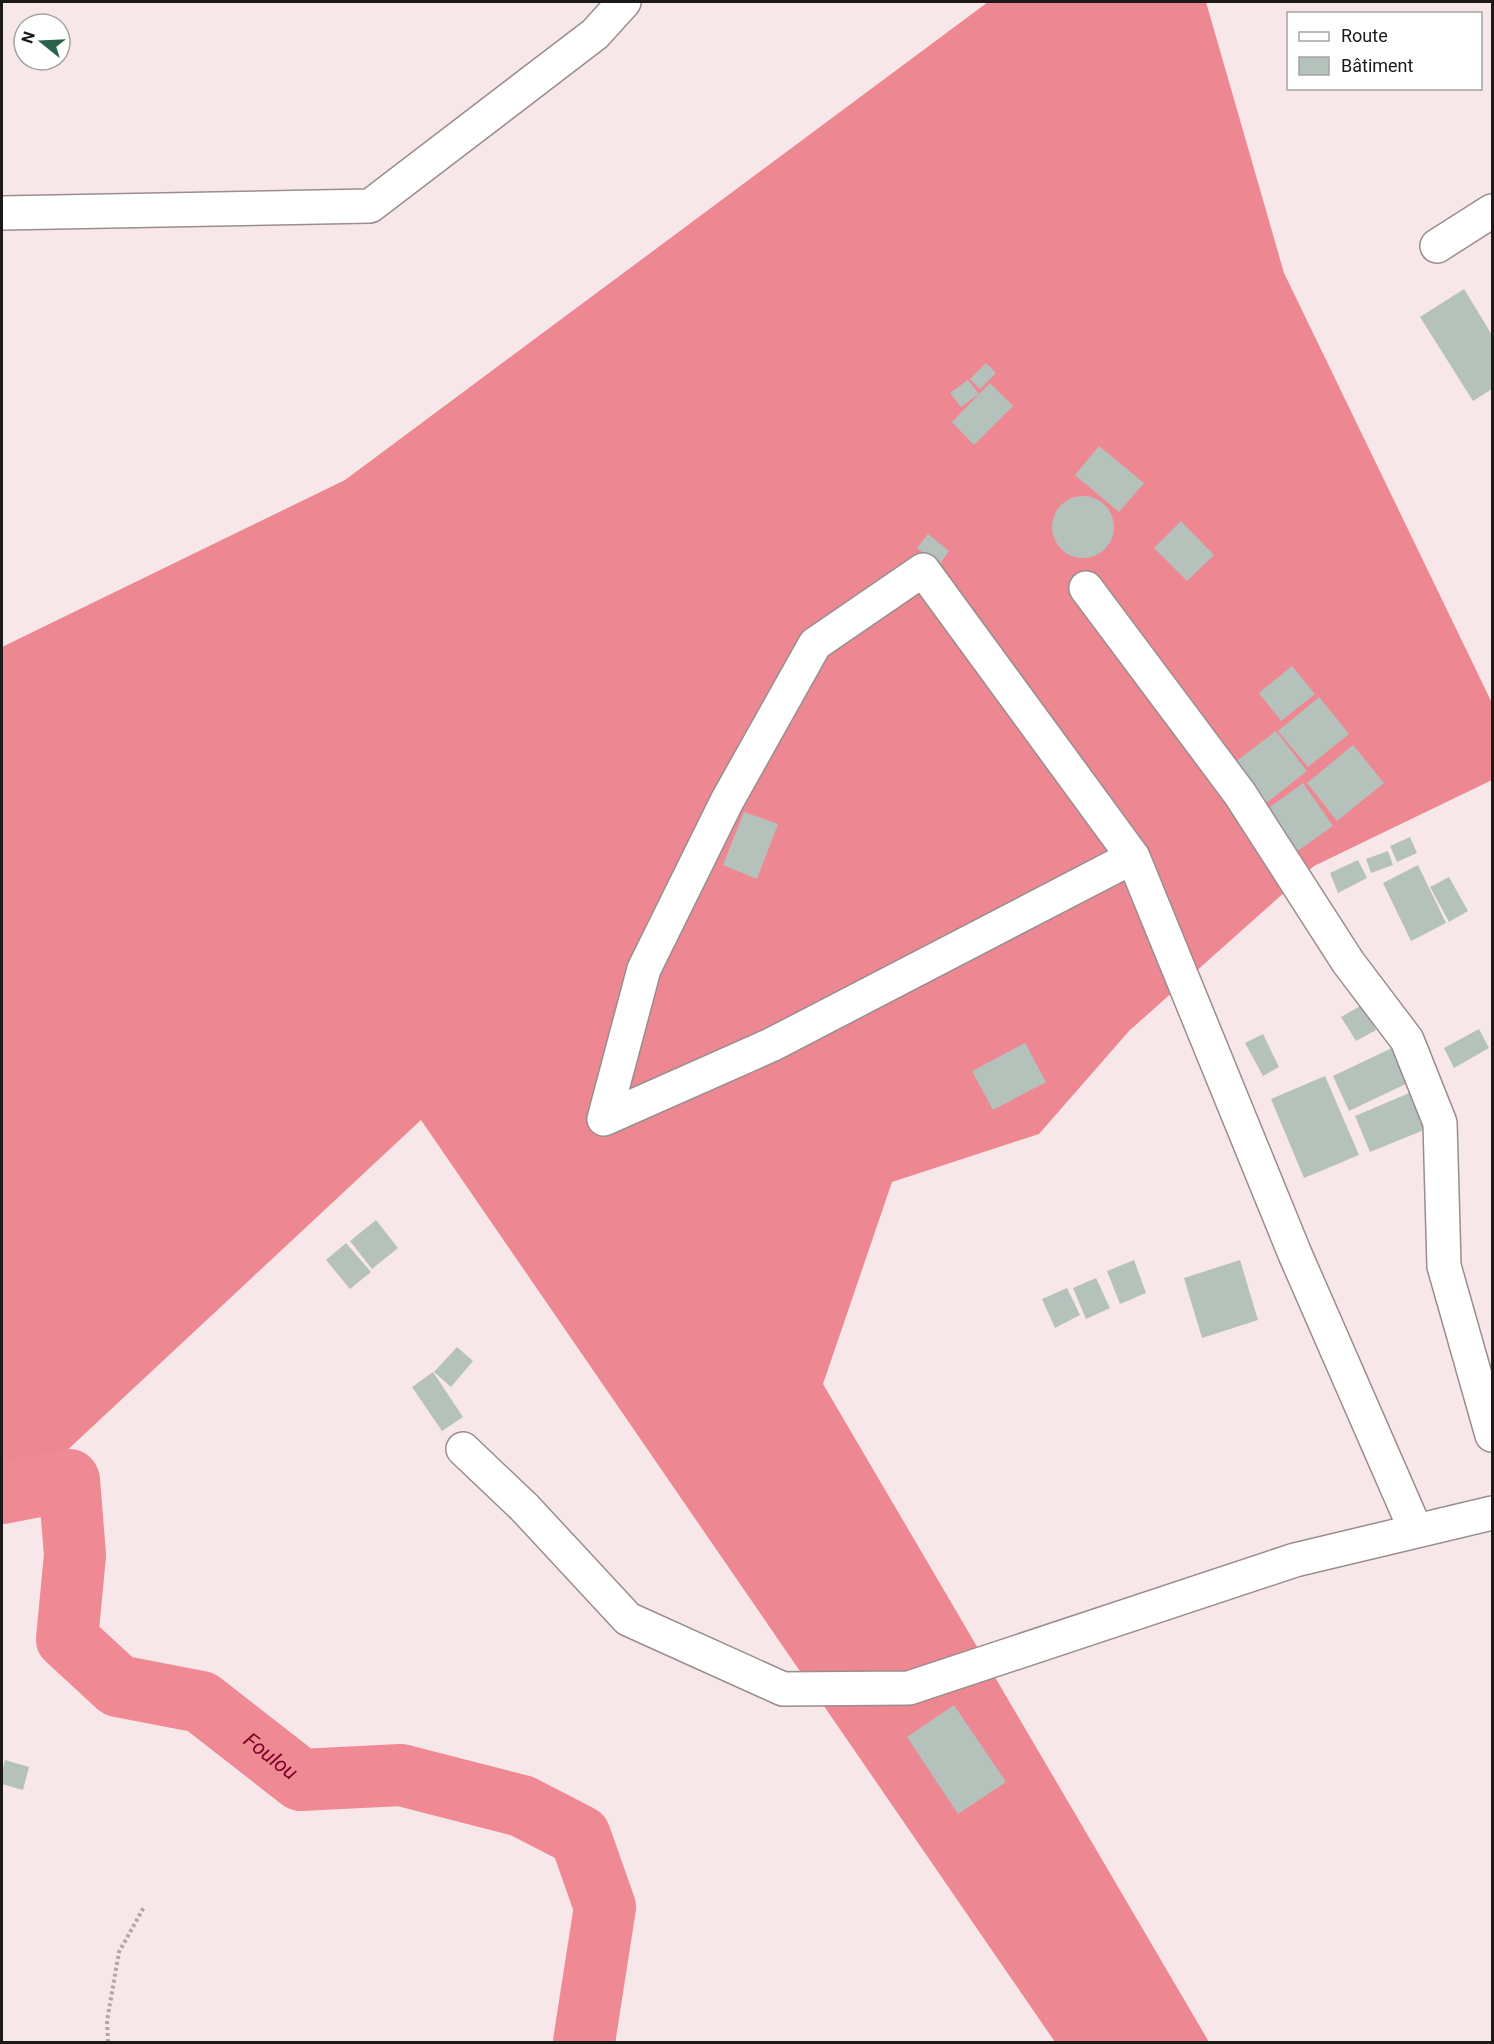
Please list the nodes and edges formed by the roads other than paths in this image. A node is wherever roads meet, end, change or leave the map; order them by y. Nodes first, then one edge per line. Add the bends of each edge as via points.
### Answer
1 (624, 2) edge
2 (1492, 211) edge
3 (2, 213) edge
4 (1437, 246) dead end
5 (1086, 588) dead end
6 (1132, 857) junction
7 (1492, 1435) edge
8 (463, 1449) dead end
9 (1492, 1513) edge
10 (1416, 1531) junction

1 - 3 street via 595,34 370,206
2 - 4 street
5 - 7 street via 1239,794 1348,962 1407,1040 1440,1123 1444,1266
6 - 6 street via 771,1045 604,1119 644,969 727,801 815,644 923,570
6 - 10 street via 1295,1254
8 - 10 street via 525,1508 628,1618 783,1689 909,1688 1295,1560
9 - 10 street

